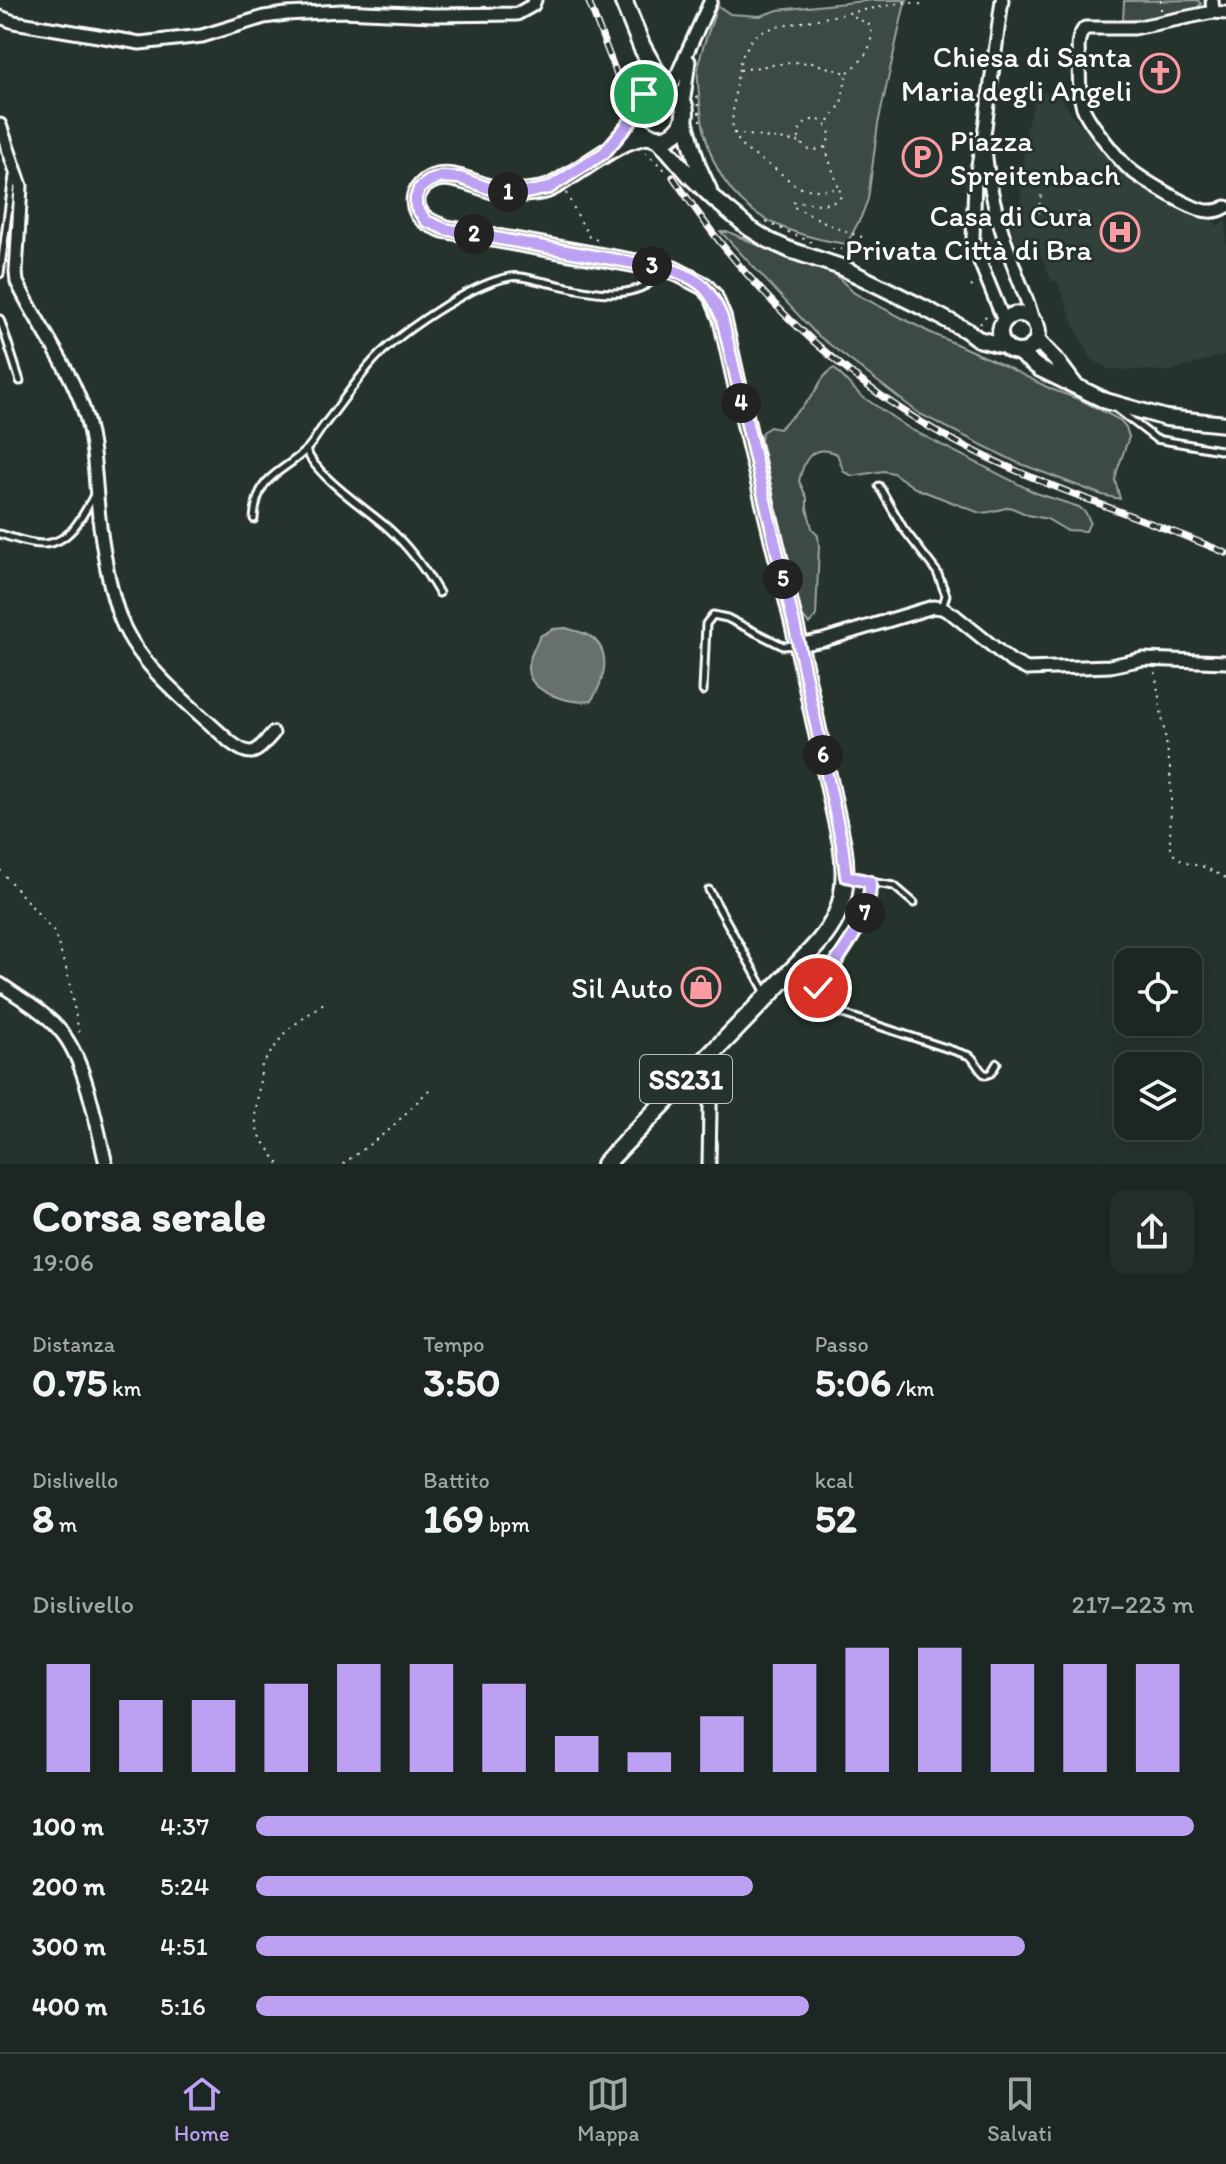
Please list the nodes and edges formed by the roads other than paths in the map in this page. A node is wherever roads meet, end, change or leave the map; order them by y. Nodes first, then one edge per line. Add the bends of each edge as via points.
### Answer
1 (535, 0) edge
2 (623, 0) edge
3 (711, 0) edge
4 (1002, 0) edge
5 (1212, 6) edge
6 (1226, 13) edge
7 (0, 17) edge
8 (692, 45) junction
9 (642, 47) junction
10 (685, 60) junction
11 (655, 68) junction
12 (668, 89) junction
13 (644, 94) junction
14 (684, 111) junction
15 (635, 116) junction
16 (0, 125) edge
17 (984, 135) junction
18 (648, 140) junction
19 (604, 153) junction
20 (14, 168) junction
21 (713, 198) junction
22 (1226, 207) edge
23 (662, 269) junction
24 (0, 274) edge
25 (1032, 317) junction
26 (0, 319) edge
27 (1002, 324) junction
28 (971, 331) junction
29 (1037, 340) junction
30 (1012, 349) junction
31 (20, 381) dead end
32 (1074, 385) junction
33 (1106, 401) junction
34 (1226, 424) edge
35 (306, 450) junction
36 (1226, 451) edge
37 (879, 486) dead end
38 (97, 490) junction
39 (254, 519) dead end
40 (0, 534) edge
41 (439, 593) dead end
42 (942, 608) junction
43 (798, 645) junction
44 (1226, 662) edge
45 (703, 691) dead end
46 (273, 733) dead end
47 (846, 876) junction
48 (870, 882) junction
49 (709, 890) dead end
50 (914, 903) dead end
51 (0, 984) edge
52 (768, 995) junction
53 (711, 1053) junction
54 (997, 1063) dead end
55 (106, 1164) edge
56 (605, 1164) edge
57 (709, 1164) edge

1 - 7 street via 517,14 286,14 202,36 140,43
2 - 9 main road, SS231
3 - 8 street
4 - 17 street
5 - 6 street
5 - 22 street via 1134,28 1085,28 1078,45 1081,103 1134,173 1204,211
8 - 10 street
8 - 14 street
9 - 11 main road, SS231
9 - 13 main road, SS231
10 - 11 street via 664,70
10 - 12 street
11 - 12 main road, SS231
12 - 13 main road
12 - 14 main road, SS231
13 - 15 main road, SS231
14 - 18 main road, SS231 via 682,124 672,135
14 - 21 main road via 698,166
15 - 18 main road
15 - 19 main road, SS231
16 - 20 street
17 - 25 street via 988,181
17 - 27 street via 975,180 973,239
18 - 19 main road, SS231 via 627,140
18 - 21 main road
19 - 23 main road, SS231 via 549,188 525,193 441,177 419,189 416,207 426,221 445,229
20 - 24 lane
20 - 38 street via 21,186 17,282 75,385 95,460
21 - 28 main road via 768,240 841,267
23 - 35 lane via 646,285 625,292 594,292 515,276 467,293 390,344
23 - 43 main road, SS231 via 704,286 722,318
25 - 27 main road via 1014,314
25 - 29 main road
26 - 31 lane
27 - 28 main road via 987,332
27 - 30 main road via 1000,337
28 - 30 main road via 978,339
29 - 30 main road via 1029,349
29 - 32 main road
30 - 32 main road
32 - 33 main road
33 - 34 main road via 1166,418
33 - 36 lane via 1156,439
35 - 39 lane via 260,490
35 - 41 lane via 314,466 415,556
37 - 42 lane via 937,572 946,595
38 - 40 lane via 79,524 61,540 44,544
38 - 46 street via 107,572 119,616 141,655 244,752 257,751
42 - 43 street
42 - 44 street via 1027,669 1110,666 1143,659
43 - 45 lane via 783,646 713,615 706,624
43 - 47 main road, SS231
47 - 48 lane
47 - 52 main road, SS231 via 832,925
48 - 50 lane via 894,886
48 - 54 lane via 869,904 818,988 818,1001 831,1010 970,1056 986,1075
49 - 52 lane
51 - 55 street via 64,1035 79,1065
52 - 53 main road, SS231
53 - 56 main road, SS231
53 - 57 street

